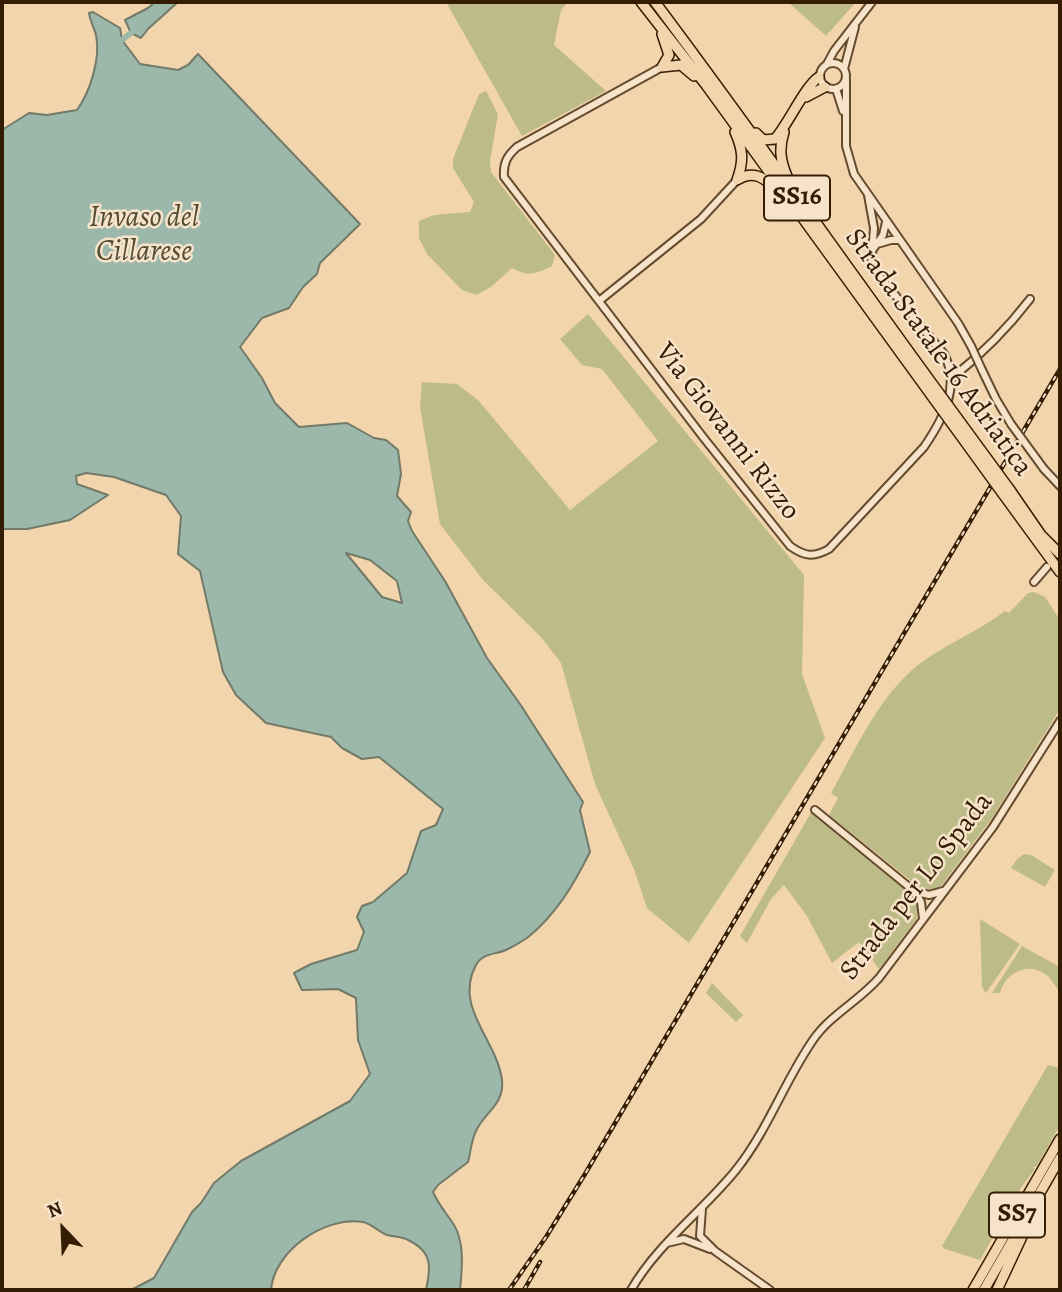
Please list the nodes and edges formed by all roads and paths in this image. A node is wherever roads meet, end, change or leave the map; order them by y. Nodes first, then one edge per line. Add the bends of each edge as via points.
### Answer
1 (641, 2) edge
2 (655, 2) edge
3 (872, 2) edge
4 (650, 14) junction
5 (860, 19) junction
6 (827, 64) junction
7 (662, 67) junction
8 (844, 69) junction
9 (819, 77) junction
10 (846, 79) junction
11 (706, 85) junction
12 (825, 87) junction
13 (836, 89) junction
14 (802, 100) junction
15 (732, 113) junction
16 (845, 115) junction
17 (786, 127) junction
18 (737, 180) junction
19 (868, 195) junction
20 (793, 199) junction
21 (886, 221) junction
22 (873, 234) junction
23 (899, 240) junction
24 (877, 244) junction
25 (870, 254) junction
26 (1030, 299) dead end
27 (599, 301) junction
28 (953, 377) junction
29 (1060, 486) edge
30 (1037, 536) junction
31 (1060, 554) edge
32 (1060, 562) edge
33 (1047, 567) tunnel mouth
34 (1060, 572) edge
35 (1060, 581) edge
36 (1034, 582) dead end
37 (1060, 721) edge
38 (815, 810) dead end
39 (946, 890) junction
40 (922, 899) junction
41 (933, 907) junction
42 (923, 919) junction
43 (1060, 1139) edge
44 (1060, 1158) edge
45 (1043, 1187) junction
46 (702, 1207) junction
47 (689, 1222) junction
48 (681, 1229) junction
49 (700, 1232) junction
50 (684, 1239) junction
51 (693, 1242) junction
52 (666, 1243) junction
53 (715, 1251) junction
54 (631, 1290) edge
55 (770, 1290) edge
56 (973, 1290) edge
57 (984, 1290) edge
58 (998, 1290) edge

1 - 4 highway, Strada Statale 16 Adriatica / SS16
2 - 15 highway, Strada Statale 16 Adriatica / SS16
3 - 5 street
4 - 7 highway via 668,48
4 - 11 highway, Strada Statale 16 Adriatica / SS16
5 - 6 street
5 - 8 street
6 - 8 street
6 - 9 street
7 - 11 highway via 681,65
7 - 27 street, Via Giovanni Rizzo via 517,147 503,166 508,185
8 - 10 street
9 - 12 street
9 - 14 highway
10 - 13 street
10 - 16 street
11 - 15 highway, Strada Statale 16 Adriatica / SS16
12 - 13 street
12 - 14 highway
13 - 16 street
14 - 17 highway
15 - 17 highway via 763,140 775,139
15 - 18 highway via 743,158
15 - 20 highway, Strada Statale 16 Adriatica / SS16
16 - 19 street via 850,163
17 - 20 highway via 780,156
18 - 20 highway via 750,174 759,176
18 - 27 street via 701,219
19 - 21 street
19 - 22 street
20 - 30 highway, Strada Statale 16 Adriatica / SS16, bridge
21 - 22 street
21 - 23 street
21 - 24 street
22 - 25 street
23 - 24 street
23 - 29 street, bridge via 958,323 1011,424
24 - 25 street
25 - 28 street via 877,276 944,354
26 - 28 street via 981,354
27 - 28 street, Via Giovanni Rizzo via 757,506 803,555 829,549 924,447 948,402
30 - 31 highway
30 - 32 highway, SS16
30 - 34 highway, SS16
30 - 35 highway
33 - 36 street
37 - 39 street, Strada per Lo Spada via 993,827
38 - 40 street
39 - 40 street
39 - 41 street, Strada per Lo Spada
40 - 41 street
40 - 42 street
41 - 42 street, Strada per Lo Spada
42 - 46 street, Strada per Lo Spada via 870,988 819,1031 739,1167
43 - 56 highway, SS7
44 - 45 highway, SS7
45 - 57 highway, SS7
45 - 58 highway
46 - 47 street, Strada per Lo Spada
46 - 49 street
47 - 48 street
47 - 49 street
48 - 50 street
48 - 52 street
49 - 51 street
49 - 53 street
50 - 51 street
50 - 52 street
51 - 53 street
52 - 54 street
53 - 55 street

